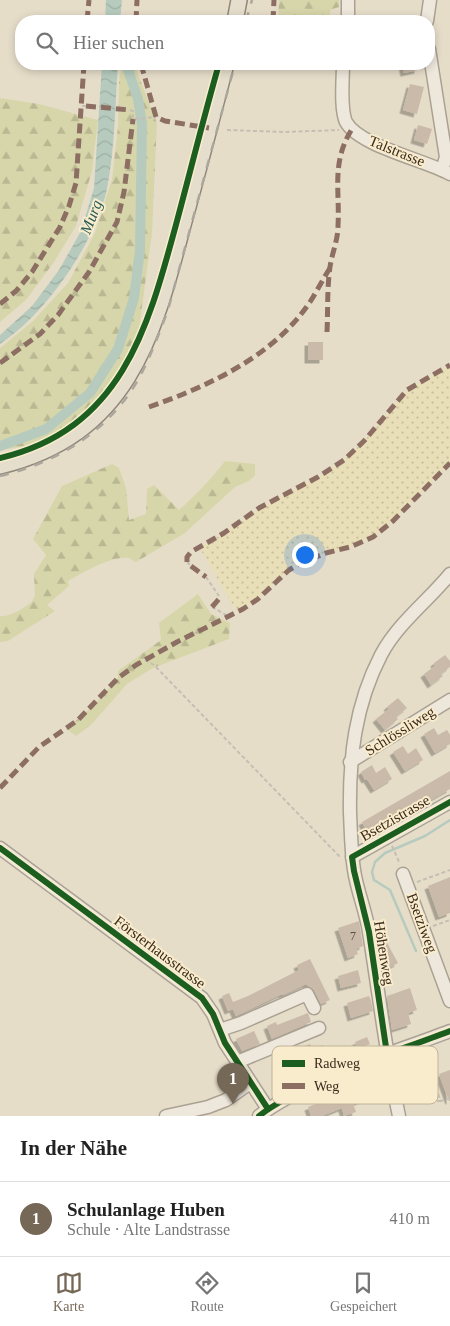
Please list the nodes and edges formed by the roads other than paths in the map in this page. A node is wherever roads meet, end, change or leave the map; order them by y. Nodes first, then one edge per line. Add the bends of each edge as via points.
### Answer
1 (239, 0) edge
2 (348, 0) edge
3 (430, 0) edge
4 (236, 15) edge
5 (348, 15) edge
6 (428, 15) edge
7 (224, 70) edge
8 (343, 70) edge
9 (432, 70) edge
10 (446, 172) edge
11 (0, 466) edge
12 (450, 574) edge
13 (450, 700) edge
14 (350, 762) junction
15 (450, 802) edge
16 (0, 848) edge
17 (352, 857) junction
18 (406, 879) road end
19 (450, 1001) edge
20 (314, 1008) dead end
21 (319, 1028) dead end
22 (220, 1030) junction
23 (450, 1031) edge
24 (276, 1046) edge
25 (386, 1046) edge
26 (410, 1046) edge
27 (272, 1047) edge
28 (237, 1062) junction
29 (250, 1083) junction
30 (277, 1104) edge
31 (263, 1112) edge
32 (166, 1116) edge

1 - 4 main road
2 - 5 street
3 - 6 street
7 - 11 main road via 156,320 139,359 109,403 79,432 34,456
8 - 10 street, Talstrasse via 343,108 352,129 383,147
9 - 10 street
12 - 14 street, Höhenweg via 382,653 357,718
13 - 14 street, Schlössliweg
14 - 17 street, Höhenweg
15 - 17 street, Bsetzistrasse
16 - 22 street, Försterhausstrasse via 202,998
17 - 25 street, Höhenweg via 369,932
18 - 19 street, Bsetziweg
20 - 22 street via 307,994
21 - 24 street
22 - 28 street, Försterhausstrasse
23 - 26 street
27 - 28 street
28 - 29 street, Försterhausstrasse
29 - 31 street, Försterhausstrasse
29 - 32 street via 226,1100
30 - 31 street

